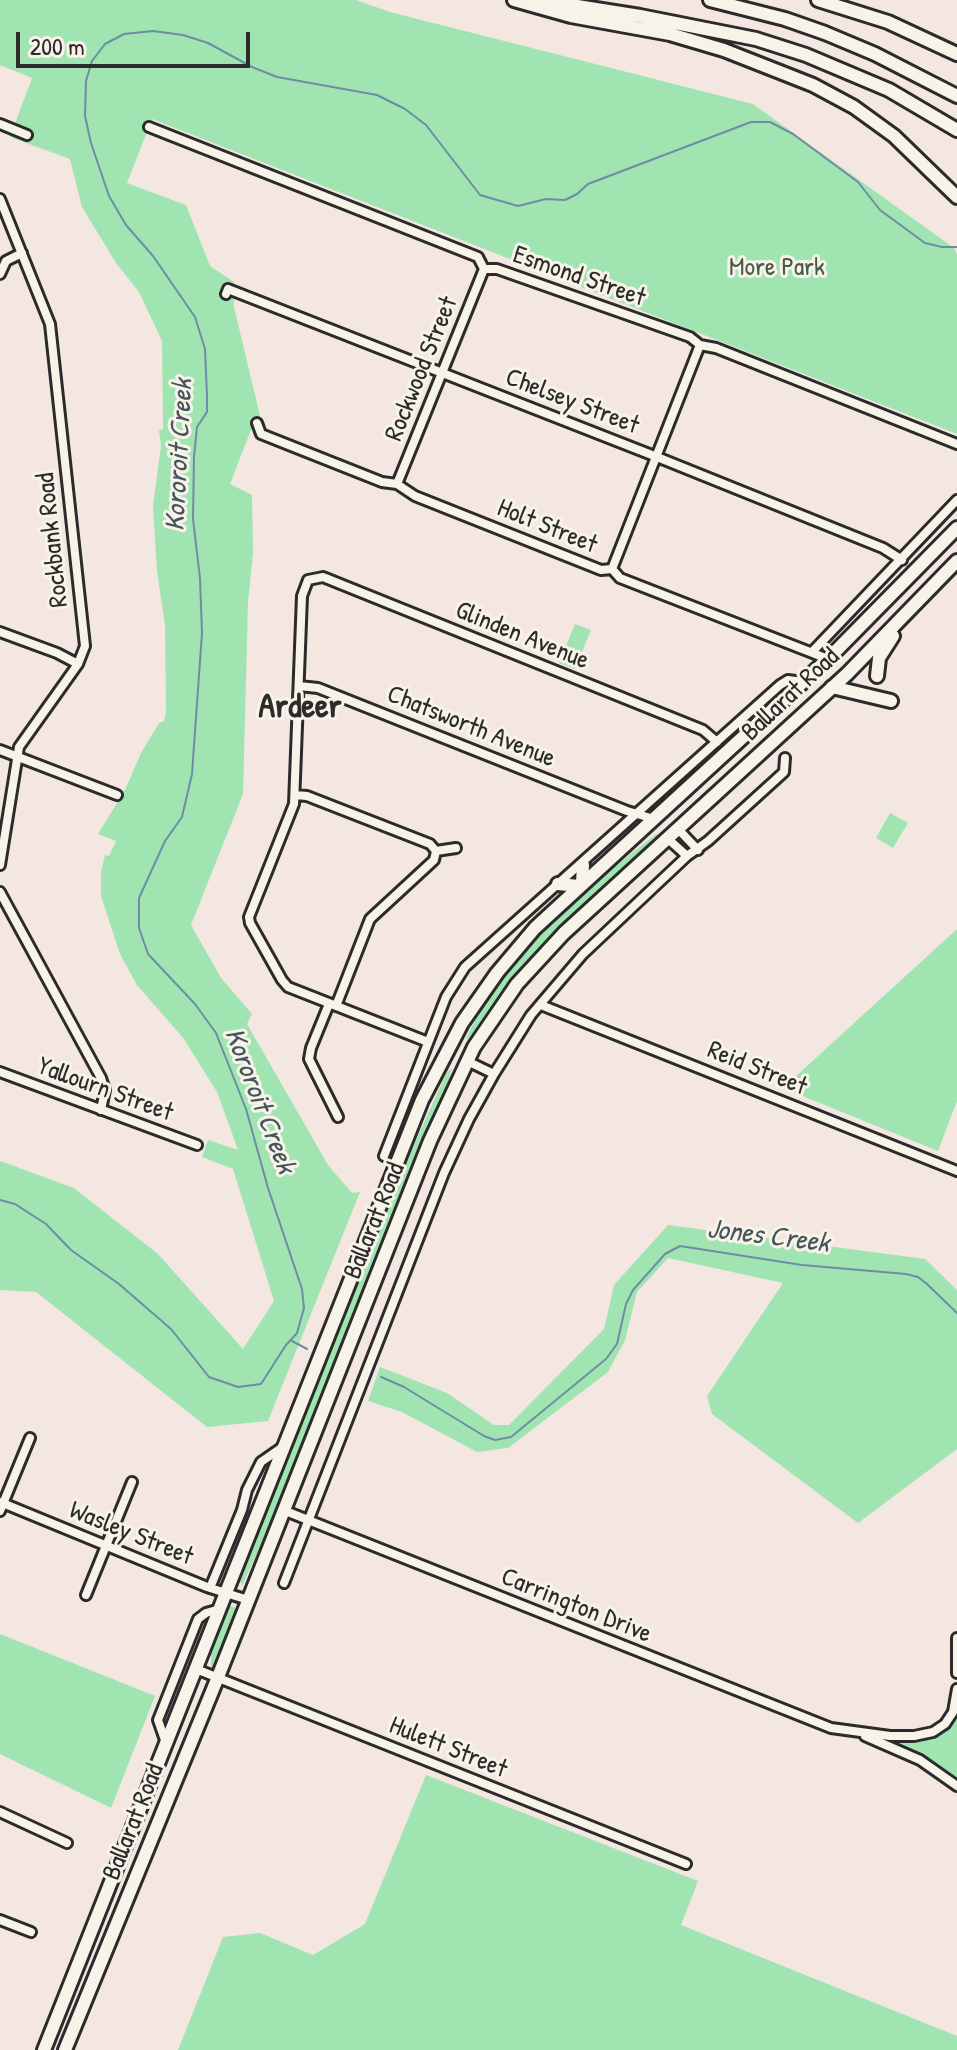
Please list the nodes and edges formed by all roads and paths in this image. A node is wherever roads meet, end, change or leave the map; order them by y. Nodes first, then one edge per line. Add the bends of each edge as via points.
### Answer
1 (514, 0) edge
2 (537, 0) edge
3 (710, 0) edge
4 (818, 0) edge
5 (957, 54) edge
6 (957, 96) edge
7 (0, 124) edge
8 (149, 127) dead end
9 (957, 130) edge
10 (27, 135) dead end
11 (957, 197) edge
12 (0, 199) edge
13 (22, 253) junction
14 (484, 269) junction
15 (0, 274) edge
16 (226, 294) dead end
17 (700, 345) junction
18 (441, 373) junction
19 (257, 423) dead end
20 (957, 444) edge
21 (657, 457) junction
22 (397, 484) junction
23 (957, 500) edge
24 (957, 528) edge
25 (902, 560) junction
26 (957, 561) edge
27 (612, 569) junction
28 (910, 610) junction
29 (0, 632) edge
30 (812, 652) junction
31 (828, 659) junction
32 (80, 662) junction
33 (877, 676) dead end
34 (803, 682) junction
35 (299, 686) junction
36 (832, 687) junction
37 (891, 701) dead end
38 (717, 742) junction
39 (0, 750) edge
40 (17, 756) junction
41 (785, 758) dead end
42 (117, 795) dead end
43 (295, 795) junction
44 (632, 814) junction
45 (651, 822) junction
46 (677, 828) junction
47 (667, 838) junction
48 (456, 848) dead end
49 (698, 850) junction
50 (436, 851) junction
51 (687, 856) junction
52 (0, 865) edge
53 (583, 865) junction
54 (558, 884) junction
55 (580, 885) junction
56 (0, 892) edge
57 (332, 1005) junction
58 (541, 1005) junction
59 (428, 1042) junction
60 (446, 1051) junction
61 (467, 1061) junction
62 (0, 1072) edge
63 (494, 1074) junction
64 (98, 1109) junction
65 (338, 1117) dead end
66 (197, 1145) dead end
67 (384, 1156) dead end
68 (957, 1171) edge
69 (30, 1438) dead end
70 (285, 1446) junction
71 (132, 1482) dead end
72 (1, 1505) edge
73 (283, 1510) junction
74 (309, 1521) junction
75 (106, 1546) junction
76 (284, 1583) dead end
77 (210, 1588) junction
78 (227, 1592) junction
79 (86, 1595) dead end
80 (248, 1600) junction
81 (220, 1609) junction
82 (957, 1638) edge
83 (196, 1669) junction
84 (957, 1673) edge
85 (218, 1677) junction
86 (957, 1689) edge
87 (856, 1732) junction
88 (166, 1743) junction
89 (957, 1786) edge
90 (0, 1812) edge
91 (67, 1843) dead end
92 (686, 1864) dead end
93 (0, 1920) edge
94 (31, 1932) dead end
95 (44, 2050) edge
96 (65, 2050) edge

1 - 11 highway via 670,34 813,85 894,136
2 - 9 highway via 769,43 889,90
3 - 6 highway via 825,33
4 - 5 highway via 888,22
7 - 10 street
8 - 14 street, Esmond Street via 478,257
12 - 13 street, Rockbank Road
13 - 15 street via 6,261
13 - 32 street, Rockbank Road via 50,324 84,634
14 - 17 street, Esmond Street via 497,269
14 - 18 street, Rockwood Street
16 - 18 street, Chelsey Street via 228,289
17 - 20 street, Esmond Street
17 - 21 street
18 - 21 street, Chelsey Street
18 - 22 street, Rockwood Street
19 - 22 street, Holt Street via 261,434
21 - 25 street, Chelsey Street
21 - 27 street
22 - 27 street, Holt Street via 587,565
23 - 25 street
24 - 31 highway, Ballarat Road
25 - 30 street
26 - 28 highway, Ballarat Road
27 - 30 street, Holt Street via 620,578
28 - 33 highway via 883,651
28 - 36 highway, Ballarat Road
29 - 32 street
30 - 31 street, Holt Street
31 - 34 highway, Ballarat Road
32 - 40 street
34 - 38 street, Ballarat Road via 780,685
34 - 45 highway, Ballarat Road
35 - 38 street, Glinden Avenue via 302,596 308,580 323,577 703,730
35 - 43 street
35 - 44 street, Chatsworth Avenue via 318,688
36 - 37 highway
36 - 46 highway, Ballarat Road
38 - 44 street, Ballarat Road
39 - 40 street
40 - 42 street
40 - 52 street
41 - 49 street, Ballarat Road via 784,772
43 - 50 street via 424,841
43 - 57 street via 250,923 288,987
44 - 45 street, Chatsworth Avenue
44 - 53 street, Ballarat Road
45 - 46 highway
45 - 47 highway
45 - 55 highway, Ballarat Road
46 - 47 highway, Ballarat Road
46 - 49 street
47 - 51 street
47 - 61 highway, Ballarat Road via 528,970
48 - 50 street
49 - 51 street, Ballarat Road
50 - 57 street via 434,860 370,919
51 - 58 street, Ballarat Road via 583,954
53 - 54 street, Ballarat Road
53 - 55 highway
54 - 55 highway
54 - 59 street, Ballarat Road via 465,967
55 - 60 highway, Ballarat Road via 497,973
56 - 64 street via 104,1084
57 - 59 street
57 - 65 street via 309,1059
58 - 63 street, Ballarat Road
58 - 68 street, Reid Street
59 - 67 street, Ballarat Road
60 - 61 highway
60 - 70 highway, Ballarat Road
61 - 63 street
61 - 73 highway, Ballarat Road
62 - 64 street, Yallourn Street
63 - 74 street, Ballarat Road via 444,1173
64 - 66 street, Yallourn Street
69 - 72 street
70 - 77 street, Ballarat Road via 261,1462
70 - 78 highway, Ballarat Road
71 - 75 street
72 - 75 street, Wasley Street
73 - 74 street, Carrington Drive
73 - 80 highway, Ballarat Road
74 - 76 street, Ballarat Road
74 - 87 street, Carrington Drive via 812,1721
75 - 77 street, Wasley Street
75 - 79 street
77 - 78 street, Wasley Street
78 - 80 street, Wasley Street
78 - 81 highway, Ballarat Road
80 - 85 highway, Ballarat Road
81 - 83 highway, Ballarat Road
81 - 88 street, Ballarat Road via 201,1616 188,1644 158,1720
82 - 84 street
83 - 85 street, Hulett Street
83 - 88 highway, Ballarat Road
85 - 92 street, Hulett Street
85 - 96 highway, Ballarat Road
86 - 87 street, Carrington Drive via 953,1712 933,1732
87 - 89 street, Carrington Drive via 920,1760
88 - 95 highway, Ballarat Road
90 - 91 street
93 - 94 street

